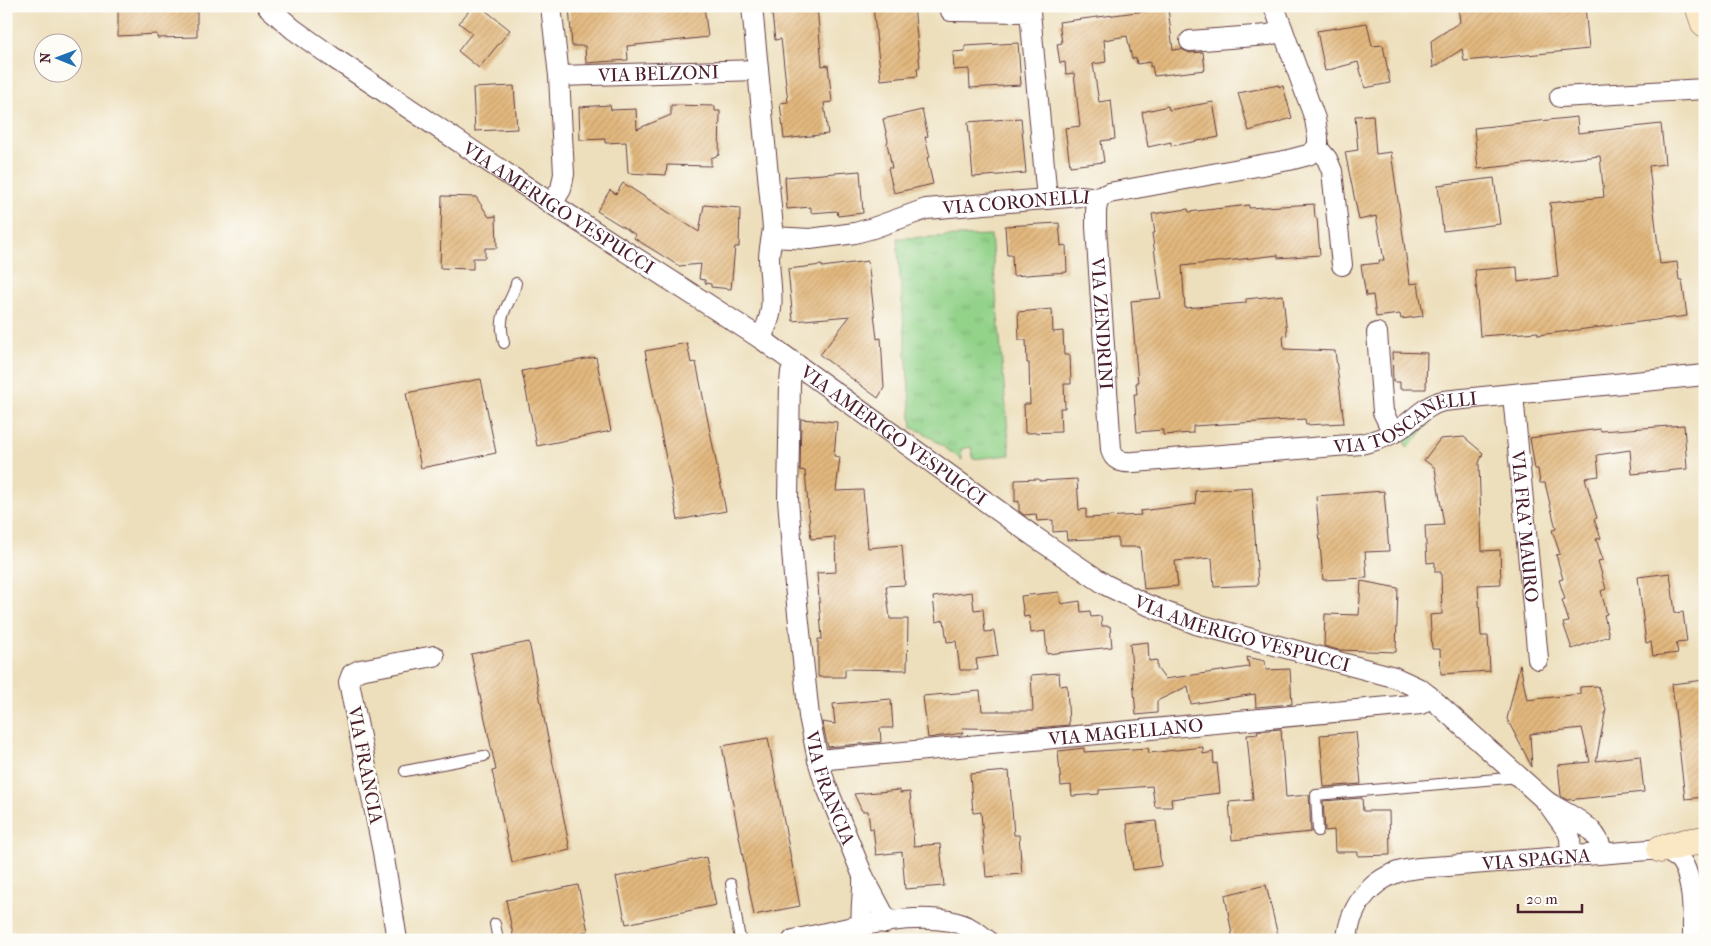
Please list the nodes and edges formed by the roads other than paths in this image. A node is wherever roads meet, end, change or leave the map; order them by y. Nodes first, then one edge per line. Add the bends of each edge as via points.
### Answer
1 (267, 6) edge
2 (550, 6) edge
3 (752, 6) edge
4 (950, 6) edge
5 (1274, 6) edge
6 (1699, 6) edge
7 (1705, 24) edge
8 (1283, 31) junction
9 (1190, 41) dead end
10 (758, 70) junction
11 (559, 76) junction
12 (1705, 89) edge
13 (1560, 98) dead end
14 (1318, 148) junction
15 (1047, 198) junction
16 (1098, 198) junction
17 (552, 204) junction
18 (772, 237) junction
19 (1342, 265) dead end
20 (516, 283) dead end
21 (1377, 333) dead end
22 (760, 338) junction
23 (504, 343) dead end
24 (795, 363) junction
25 (1705, 376) edge
26 (1513, 395) junction
27 (1393, 433) junction
28 (1111, 449) joint
29 (434, 656) dead end
30 (1538, 659) dead end
31 (1429, 696) junction
32 (484, 756) dead end
33 (818, 760) junction
34 (405, 771) dead end
35 (1520, 777) junction
36 (1546, 801) junction
37 (1318, 831) dead end
38 (1705, 840) edge
39 (1661, 849) junction
40 (1602, 853) junction
41 (1571, 855) junction
42 (863, 876) junction
43 (731, 884) dead end
44 (885, 923) junction
45 (495, 924) dead end
46 (862, 926) junction
47 (397, 940) edge
48 (498, 940) edge
49 (740, 940) edge
50 (793, 940) edge
51 (987, 940) edge
52 (1347, 940) edge
53 (1693, 940) edge

1 - 17 street, VIA AMERIGO VESPUCCI via 332,56
2 - 11 street
3 - 10 street
4 - 15 street via 951,11 1030,12
5 - 8 street
6 - 7 street
8 - 9 street
8 - 14 street via 1315,119
10 - 11 street, VIA BELZONI
10 - 18 street
11 - 17 street via 564,174 561,189
12 - 13 street via 1620,90
14 - 16 street, VIA CORONELLI via 1308,155 1289,160 1109,193
14 - 19 street via 1332,171
15 - 16 street, VIA CORONELLI
15 - 18 street, VIA CORONELLI via 926,209 873,228 838,236 810,239
16 - 28 street, VIA ZENDRINI via 1096,227
17 - 22 street, VIA AMERIGO VESPUCCI
18 - 22 street via 769,256 772,307
20 - 23 lane via 502,321
21 - 27 street via 1383,412
22 - 24 street, VIA AMERIGO VESPUCCI
24 - 31 street, VIA AMERIGO VESPUCCI via 1062,556 1119,592 1196,624 1394,677
24 - 33 street, VIA FRANCIA via 790,383 788,499 806,697
25 - 26 street, VIA TOSCANELLI
26 - 27 street, VIA TOSCANELLI via 1437,402
26 - 30 street, VIA FRA' MAURO
27 - 28 street, VIA TOSCANELLI via 1361,444 1134,462 1119,461
29 - 47 street, VIA FRANCIA via 360,670 352,674 350,682
31 - 33 street, VIA MAGELLANO via 1421,704
31 - 35 street, VIA AMERIGO VESPUCCI
32 - 34 lane
33 - 42 street, VIA FRANCIA
35 - 36 street, VIA AMERIGO VESPUCCI
35 - 37 lane via 1316,795
36 - 40 street via 1594,833 1600,841
36 - 41 street via 1568,832
38 - 39 street
39 - 40 street, VIA SPAGNA
39 - 53 street via 1676,856 1685,869 1692,904
40 - 41 street, VIA SPAGNA
41 - 52 street, VIA SPAGNA via 1396,873 1380,881 1361,899 1353,912
42 - 44 street, VIA FRANCIA
42 - 46 street, VIA FRANCIA
43 - 49 lane
44 - 46 street
44 - 51 street via 926,919 951,921 974,930
45 - 48 lane
46 - 50 street

